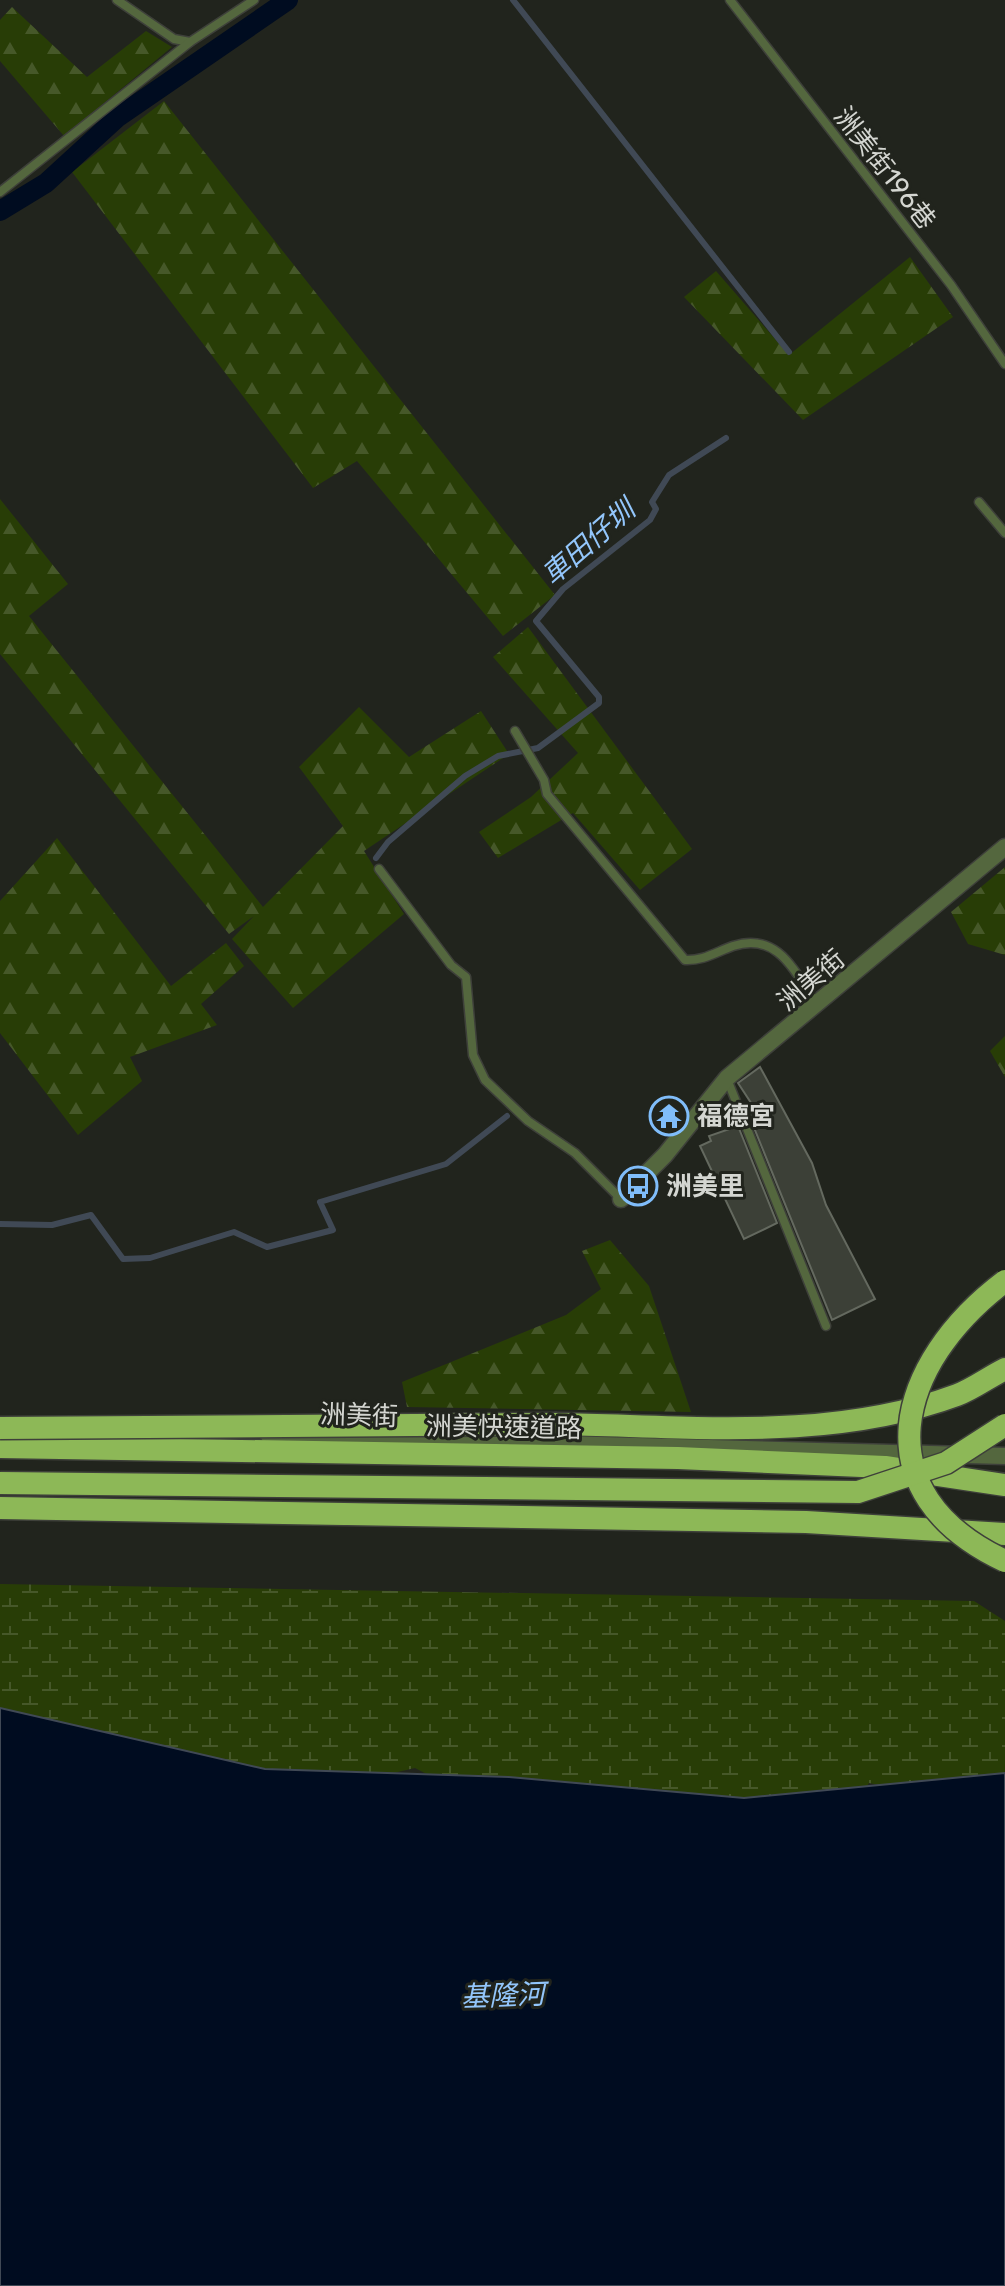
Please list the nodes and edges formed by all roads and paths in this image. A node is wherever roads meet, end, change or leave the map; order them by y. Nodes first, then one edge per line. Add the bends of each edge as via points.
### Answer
1 (117, 0) edge
2 (254, 0) edge
3 (730, 0) edge
4 (190, 42) junction
5 (0, 192) edge
6 (1005, 364) edge
7 (979, 502) dead end
8 (1005, 533) edge
9 (515, 731) dead end
10 (1005, 847) edge
11 (379, 869) dead end
12 (817, 1005) junction
13 (727, 1078) junction
14 (621, 1199) joint
15 (1005, 1281) edge
16 (826, 1326) dead end
17 (1005, 1369) edge
18 (1005, 1425) edge
19 (0, 1427) edge
20 (0, 1447) edge
21 (1005, 1456) edge
22 (0, 1483) edge
23 (1005, 1485) edge
24 (0, 1508) edge
25 (1005, 1534) edge
26 (1005, 1561) edge

1 - 4 lane via 174,39
2 - 4 lane
3 - 6 lane, 洲美街196巷 via 951,285
4 - 5 lane
7 - 8 lane
9 - 12 lane via 547,794 685,960 759,942 779,950
10 - 12 street, 洲美街
11 - 14 lane, 洲美街 via 451,965 466,977 473,1055 485,1080 528,1121 575,1153
12 - 13 street, 洲美街
13 - 14 street, 洲美街 via 665,1155
13 - 16 lane
15 - 26 highway, bridge via 957,1322 933,1353 917,1385 909,1426 912,1461 941,1519 972,1546
17 - 19 highway, bridge via 959,1394 900,1412 795,1427
18 - 22 highway, bridge via 946,1463 858,1492
19 - 21 street, 洲美街
20 - 23 highway, 洲美快速道路, bridge via 694,1458 885,1467
24 - 25 highway, bridge via 806,1522

